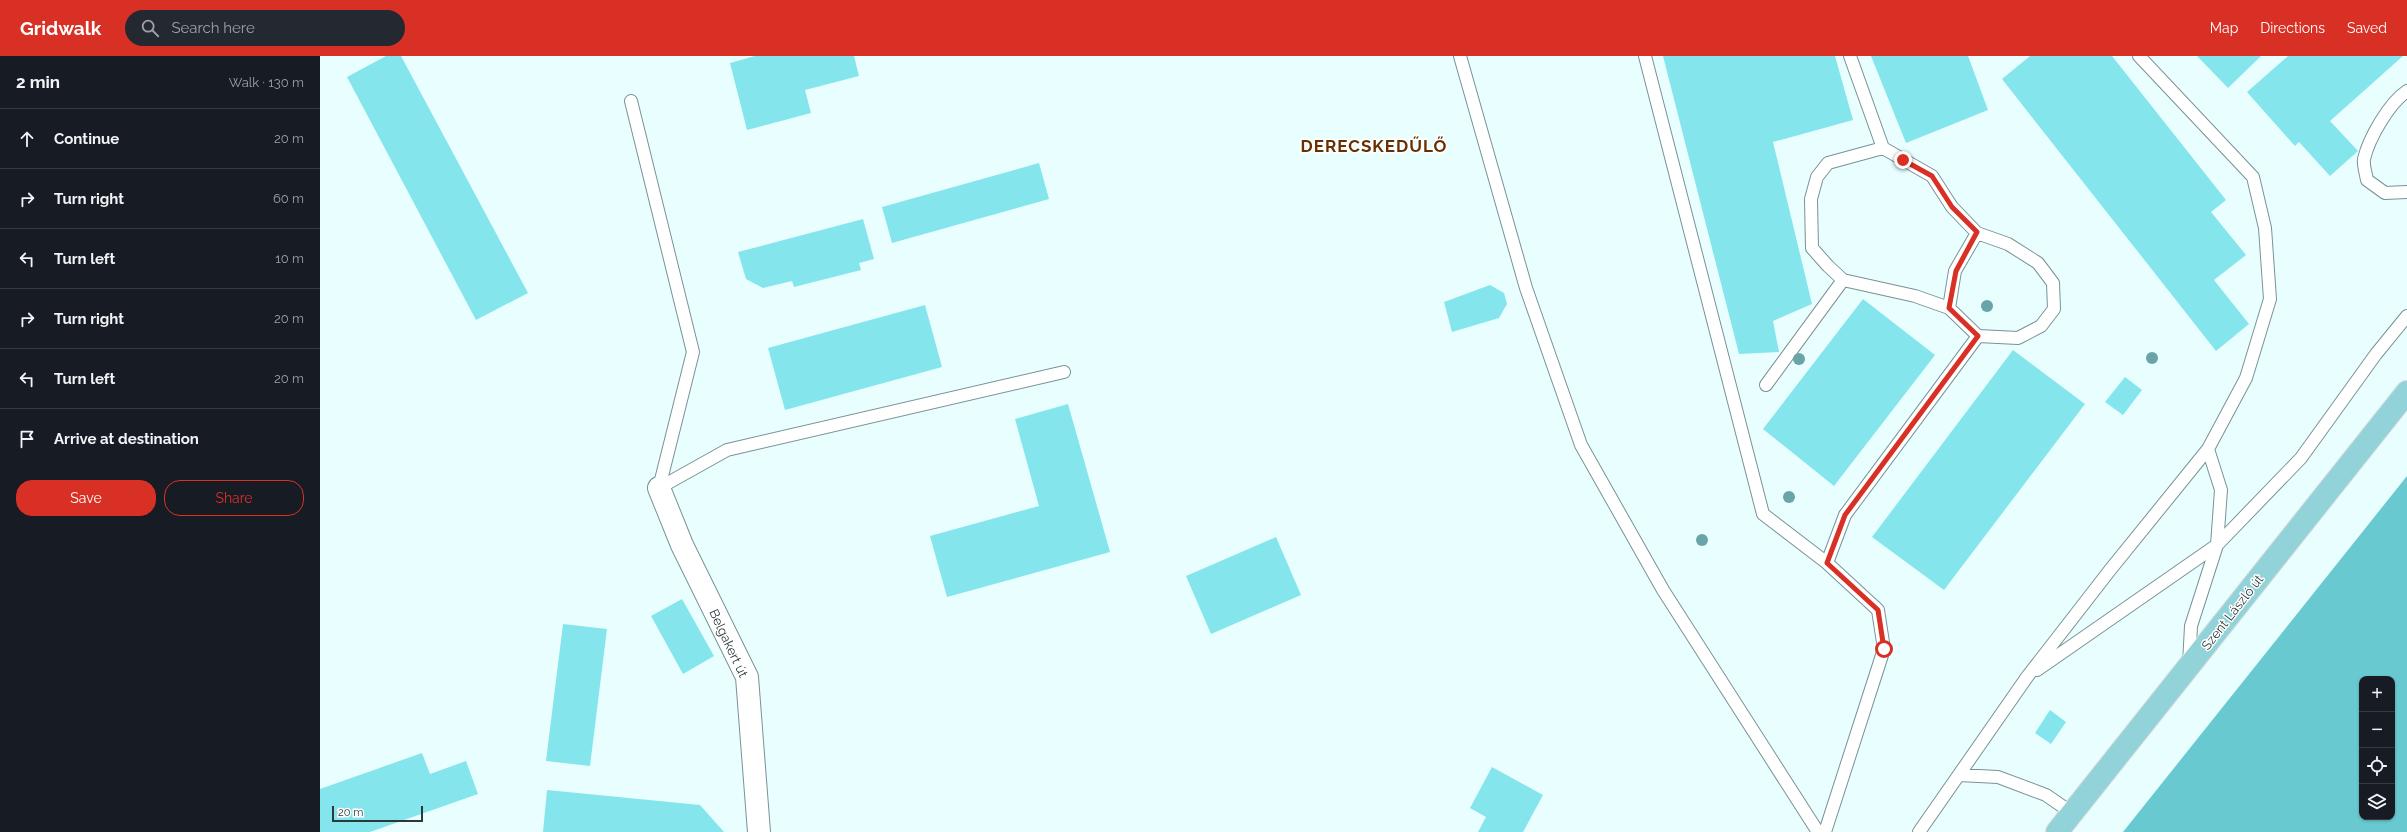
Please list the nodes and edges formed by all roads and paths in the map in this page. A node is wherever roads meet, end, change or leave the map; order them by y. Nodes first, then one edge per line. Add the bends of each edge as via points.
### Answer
1 (1460, 56) edge
2 (1645, 56) edge
3 (1850, 56) edge
4 (2139, 56) edge
5 (2407, 91) edge
6 (631, 101) dead end
7 (1883, 148) junction
8 (2407, 192) edge
9 (1977, 232) junction
10 (1843, 280) junction
11 (1949, 308) junction
12 (2407, 316) edge
13 (1978, 336) junction
14 (1064, 372) dead end
15 (1766, 384) dead end
16 (2407, 392) edge
17 (2208, 449) junction
18 (659, 488) junction
19 (2217, 545) junction
20 (1827, 563) junction
21 (2189, 666) junction
22 (2027, 677) junction
23 (1959, 775) junction
24 (2072, 813) junction
25 (759, 832) edge
26 (1818, 832) edge
27 (1825, 832) edge
28 (1919, 832) edge
29 (2057, 832) edge

1 - 26 lane via 1526,288 1581,445 1663,590
2 - 20 lane via 1763,514
3 - 7 lane
4 - 17 lane via 2253,177 2265,228 2270,299 2246,378
5 - 8 lane via 2401,95 2374,132 2364,160 2367,180 2373,185 2385,193
6 - 18 lane via 693,352
7 - 9 lane via 1932,176 1952,207
7 - 10 lane via 1828,162 1817,177 1811,199 1812,248
9 - 11 lane via 1956,271
9 - 13 lane via 2008,244 2038,263 2053,283 2054,309 2041,326 2018,338
10 - 11 lane via 1915,296
10 - 15 lane
11 - 13 lane
12 - 19 lane via 2376,354 2301,458
13 - 20 lane via 1845,515
14 - 18 lane via 727,450
16 - 21 main road, Szent László út
17 - 19 lane via 2221,490
17 - 22 lane
18 - 25 street, Belgakert út via 682,545 747,678
19 - 21 lane via 2191,626
19 - 22 lane
20 - 27 lane via 1878,610 1884,649
21 - 24 main road, Szent László út
22 - 23 lane
23 - 24 lane via 1998,777 2046,795
23 - 28 lane
24 - 29 main road, Szent László út

